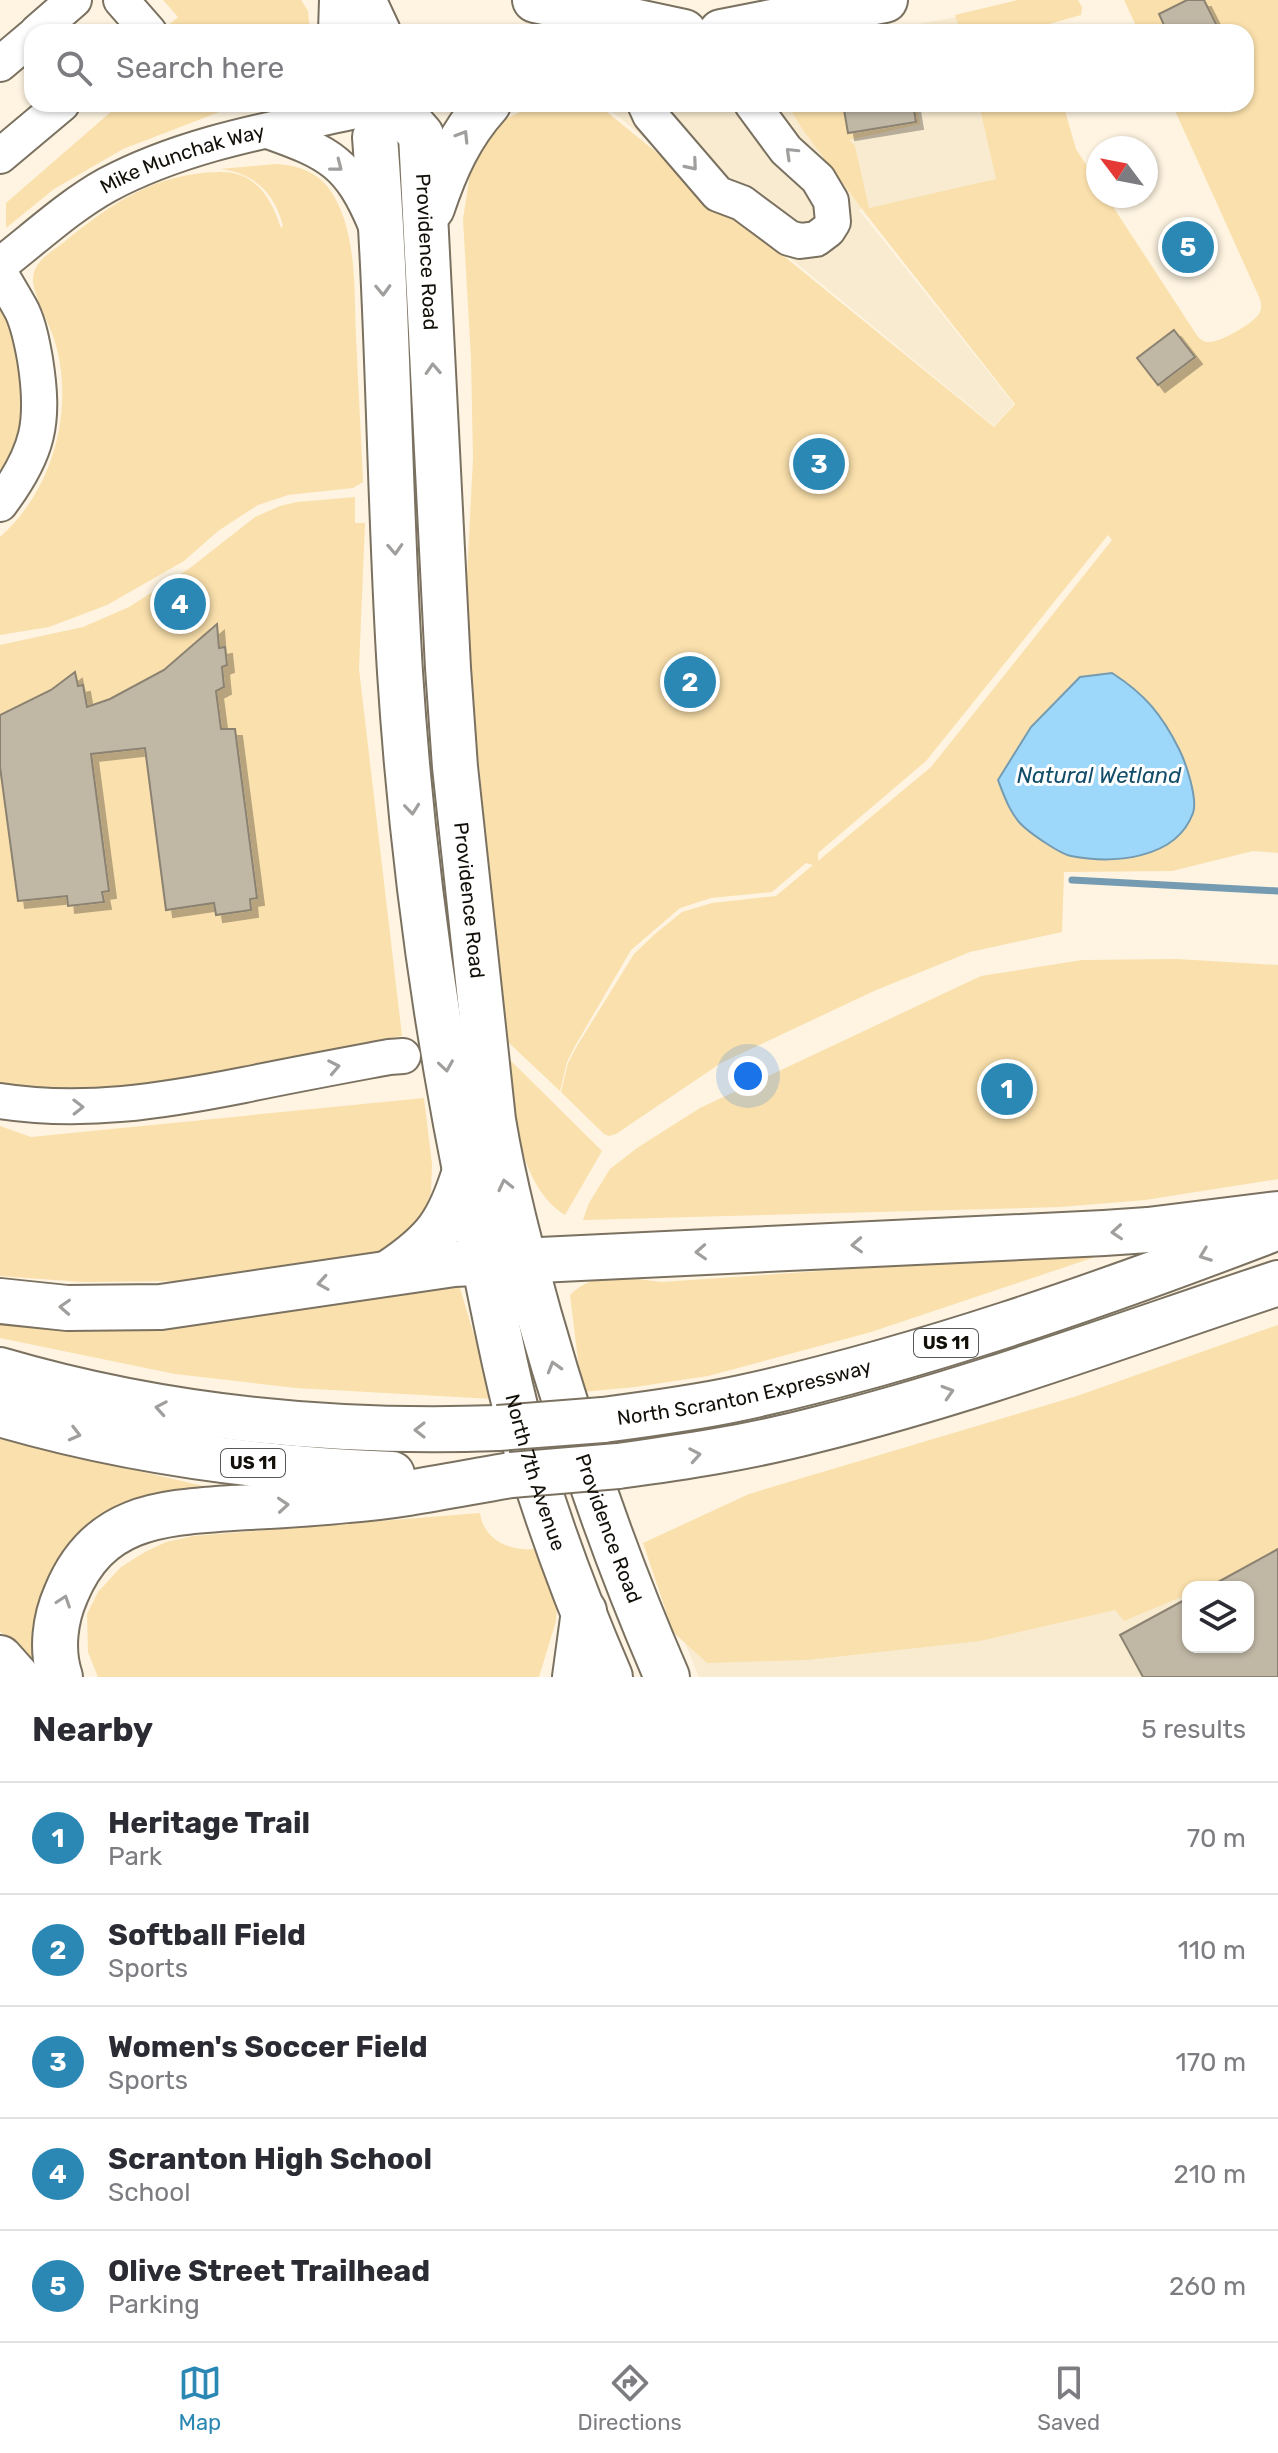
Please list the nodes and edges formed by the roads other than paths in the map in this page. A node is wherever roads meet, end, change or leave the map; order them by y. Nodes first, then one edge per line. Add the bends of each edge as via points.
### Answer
1 (74, 0) edge
2 (121, 0) edge
3 (337, 0) edge
4 (363, 0) edge
5 (535, 0) edge
6 (885, 0) edge
7 (46, 24) edge
8 (142, 24) edge
9 (336, 24) edge
10 (374, 24) edge
11 (647, 24) edge
12 (764, 24) edge
13 (24, 44) edge
14 (0, 64) edge
15 (52, 112) edge
16 (290, 112) edge
17 (355, 112) edge
18 (387, 112) edge
19 (399, 112) edge
20 (482, 112) edge
21 (649, 112) edge
22 (758, 112) edge
23 (268, 131) junction
24 (0, 156) edge
25 (427, 226) junction
26 (381, 239) junction
27 (0, 265) edge
28 (0, 273) edge
29 (0, 504) edge
30 (403, 1056) dead end
31 (0, 1101) edge
32 (465, 1171) junction
33 (1278, 1214) edge
34 (1278, 1227) edge
35 (504, 1262) junction
36 (388, 1273) junction
37 (1278, 1283) edge
38 (0, 1301) edge
39 (0, 1370) edge
40 (0, 1414) edge
41 (511, 1475) junction
42 (584, 1611) junction
43 (0, 1658) edge
44 (661, 1664) edge
45 (17, 1677) edge
46 (60, 1677) edge
47 (575, 1677) edge
48 (610, 1677) edge
49 (690, 1677) edge

1 - 7 lane
2 - 8 lane
3 - 9 lane
4 - 10 main road
5 - 11 main road
6 - 12 main road
13 - 14 lane
15 - 24 lane
16 - 23 lane
17 - 23 lane, Mike Munchak Way
18 - 26 main road, Providence Road via 375,137
19 - 25 main road, Providence Road via 421,135
25 -> 20 main road via 451,156
21 -> 22 lane via 718,194 742,203 789,238 816,239 833,222 831,201
23 -> 26 lane via 318,151 346,172 366,201
23 - 27 lane, Mike Munchak Way via 195,149 130,174 80,203
35 -> 25 main road, Providence Road via 500,1164 455,767
26 -> 32 main road, Providence Road via 408,772 433,985
28 - 29 lane via 32,337 40,423 27,460
31 -> 30 lane via 43,1107 111,1106
32 - 35 main road, Providence Road
32 - 36 main road via 436,1235
33 -> 35 main road via 1104,1233
34 -> 39 main road, North Scranton Expressway / US 11, bridge via 1162,1272 869,1366 738,1399 603,1420 498,1428 354,1429 165,1409
35 - 36 main road
35 - 42 main road, North 7th Avenue via 507,1372 527,1450
44 -> 35 main road, Providence Road
36 -> 38 main road via 161,1307 67,1308
41 -> 37 main road, US 11, bridge via 618,1466 747,1446 969,1386
40 -> 41 main road, US 11 via 88,1437 220,1460 352,1472
46 -> 41 main road via 55,1637 67,1591 93,1549 125,1526 184,1512 350,1500
42 - 47 main road
42 - 48 main road, North 7th Avenue
43 - 45 main road
44 - 49 lane

